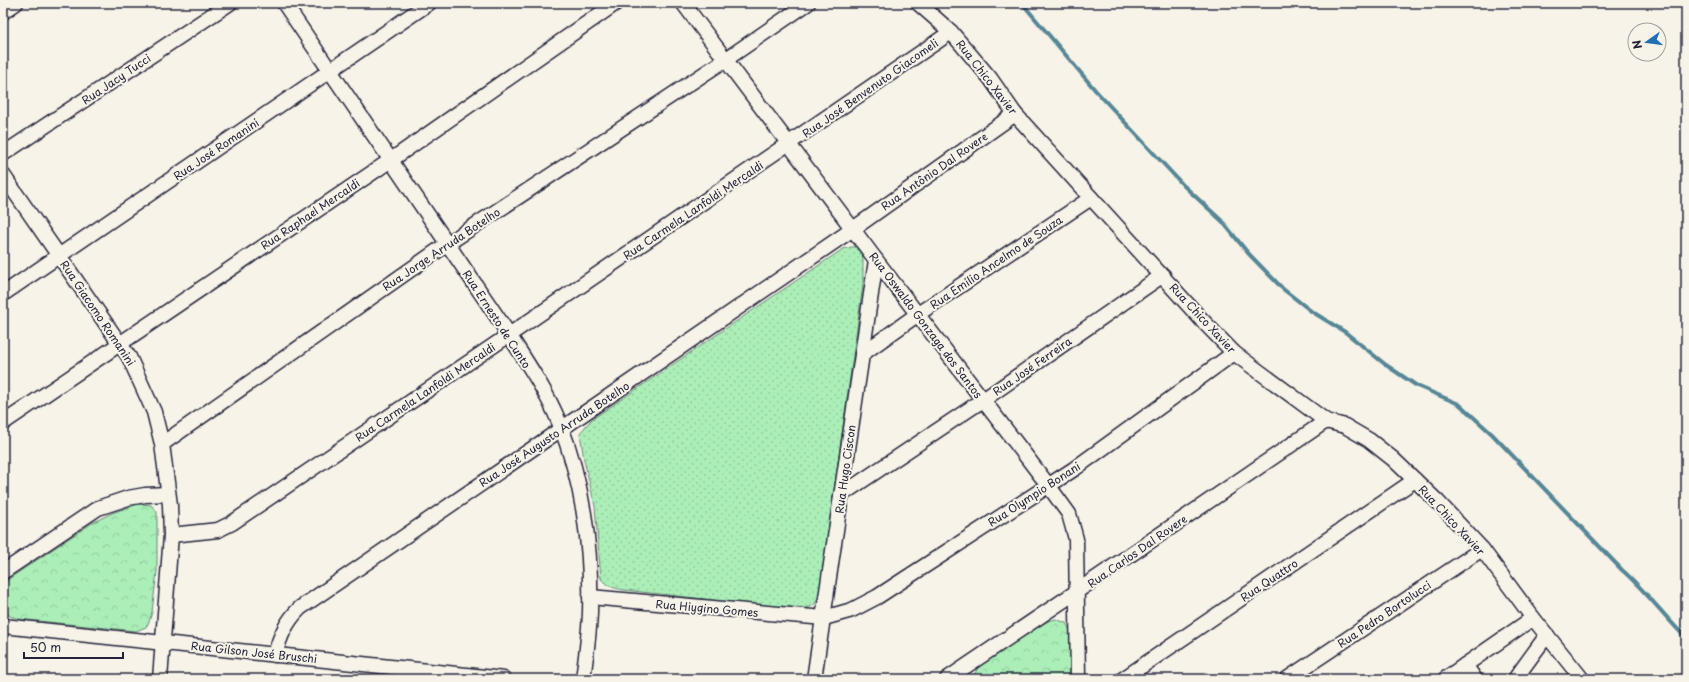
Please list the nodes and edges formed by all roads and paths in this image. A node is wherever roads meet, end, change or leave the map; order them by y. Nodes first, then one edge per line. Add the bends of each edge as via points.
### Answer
1 (16, 3) edge
2 (230, 3) edge
3 (284, 3) edge
4 (429, 3) edge
5 (616, 3) edge
6 (683, 3) edge
7 (808, 3) edge
8 (920, 4) edge
9 (3, 12) edge
10 (951, 32) junction
11 (726, 60) junction
12 (330, 71) junction
13 (1015, 114) junction
14 (789, 144) junction
15 (3, 154) edge
16 (391, 160) junction
17 (3, 175) edge
18 (1092, 198) junction
19 (853, 229) junction
20 (447, 244) junction
21 (59, 256) junction
22 (876, 260) junction
23 (1163, 275) junction
24 (3, 294) edge
25 (918, 314) junction
26 (509, 336) junction
27 (120, 343) junction
28 (1234, 353) junction
29 (862, 354) junction
30 (983, 400) junction
31 (1326, 421) junction
32 (3, 423) edge
33 (562, 428) junction
34 (162, 444) junction
35 (1415, 480) junction
36 (1048, 484) junction
37 (168, 494) junction
38 (841, 495) junction
39 (171, 535) junction
40 (1482, 549) junction
41 (3, 572) edge
42 (1076, 592) junction
43 (590, 598) junction
44 (824, 618) junction
45 (1533, 618) junction
46 (3, 626) edge
47 (1547, 635) junction
48 (163, 643) junction
49 (275, 655) junction
50 (1465, 665) junction
51 (160, 679) edge
52 (504, 679) edge
53 (583, 679) edge
54 (814, 679) edge
55 (946, 679) edge
56 (1078, 679) edge
57 (1123, 679) edge
58 (1287, 679) edge
59 (1445, 679) edge
60 (1475, 679) edge
61 (1515, 679) edge
62 (1582, 679) edge

1 - 9 street
2 - 15 street, Rua Jacy Tucci
3 - 12 street, Rua Ernesto de Cunto
4 - 12 street, Rua José Romanini
5 - 16 street, Rua Raphael Mercaldi
6 - 11 street, Rua Oswaldo Gonzaga dos Santos
7 - 11 street, Rua Jorge Arruda Botelho
8 - 10 street, Rua Chico Xavier
10 - 13 street, Rua Chico Xavier via 990,78
10 - 14 street, Rua José Benvenuto Giacomeli
11 - 14 street, Rua Oswaldo Gonzaga dos Santos
11 - 20 street, Rua Jorge Arruda Botelho
12 - 16 street, Rua Ernesto de Cunto
12 - 21 street, Rua José Romanini
13 - 18 street, Rua Chico Xavier
13 - 19 street, Rua Antônio Dal Rovere
14 - 19 street, Rua Oswaldo Gonzaga dos Santos
14 - 26 street, Rua Carmela Lanfoldi Mercaldi
16 - 20 street, Rua Ernesto de Cunto
16 - 27 street, Rua Raphael Mercaldi
17 - 21 street, Rua Giacomo Romanini
18 - 23 street, Rua Chico Xavier
18 - 25 street, Rua Emílio Ancelmo de Souza
19 - 22 street, Rua Oswaldo Gonzaga dos Santos
19 - 33 street, Rua José Augusto Arruda Botelho
20 - 26 street, Rua Ernesto de Cunto
20 - 34 street, Rua Jorge Arruda Botelho
21 - 24 street, Rua José Romanini
21 - 27 street, Rua Giacomo Romanini
22 - 25 street, Rua Oswaldo Gonzaga dos Santos
22 - 29 street, Rua Hugo Ciscon
23 - 28 street, Rua Chico Xavier via 1201,320
23 - 30 street, Rua José Ferreira
25 - 29 street, Rua Emílio Ancelmo de Souza
25 - 30 street, Rua Oswaldo Gonzaga dos Santos
26 - 33 street, Rua Ernesto de Cunto via 544,391
26 - 39 street, Rua Carmela Lanfoldi Mercaldi via 232,523 218,530
27 - 32 street, Rua Raphael Mercaldi
27 - 34 street, Rua Giacomo Romanini via 130,357 154,412
28 - 31 street, Rua Chico Xavier
28 - 36 street, Rua Olympio Bonani via 1074,469
29 - 38 street, Rua Hugo Ciscon
30 - 36 street, Rua Oswaldo Gonzaga dos Santos
30 - 38 street, Rua José Ferreira
31 - 35 street, Rua Chico Xavier via 1345,426 1369,440
31 - 42 street, Rua Carlos Dal Rovere
33 - 43 street, Rua Ernesto de Cunto via 577,476 583,507
33 - 49 street, Rua José Augusto Arruda Botelho via 300,608 284,629
34 - 37 street, Rua Giacomo Romanini
35 - 40 street, Rua Chico Xavier
35 - 57 street, Rua Quattro
36 - 42 street, Rua Oswaldo Gonzaga dos Santos via 1069,514 1076,539
36 - 44 street, Rua Olympio Bonani via 877,597 852,610
37 - 39 street, Rua Giacomo Romanini
37 - 41 street via 128,498 98,508
38 - 44 street, Rua Hugo Ciscon
39 - 48 street, Rua Giacomo Romanini
40 - 45 street, Rua Chico Xavier
40 - 58 street, Rua Pedro Bortolucci
42 - 55 street, Rua Carlos Dal Rovere
42 - 56 street, Rua Oswaldo Gonzaga dos Santos
43 - 44 street, Rua Hiygino Gomes
43 - 53 street, Rua Ernesto de Cunto
44 - 54 street, Rua Hugo Ciscon
45 - 47 street, Rua Chico Xavier
45 - 50 street
46 - 48 street, Rua Gilson José Bruschi
47 - 61 street
47 - 62 street, Rua Chico Xavier
48 - 49 street, Rua Gilson José Bruschi
48 - 51 street, Rua Giacomo Romanini
49 - 52 street, Rua Gilson José Bruschi
50 - 59 street
50 - 60 street

